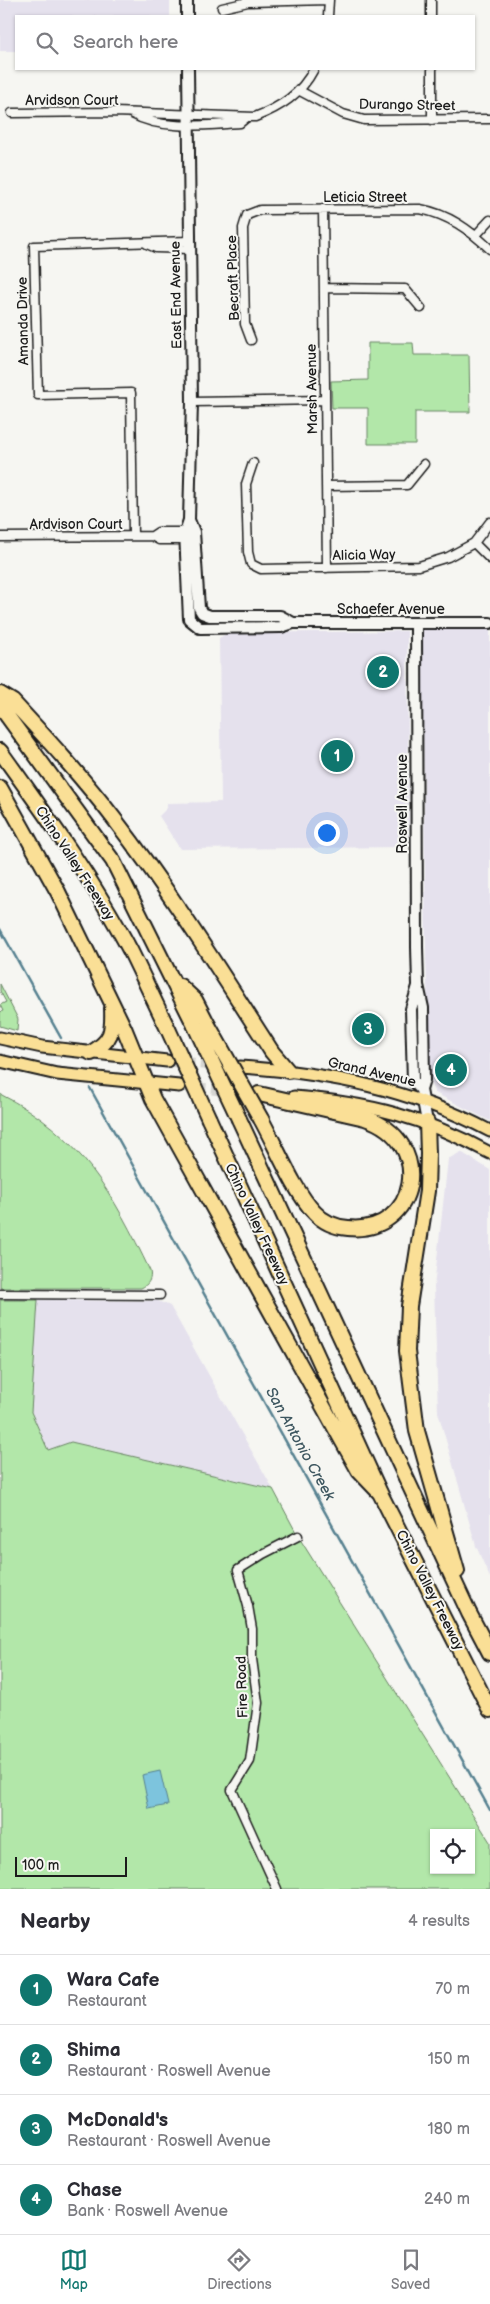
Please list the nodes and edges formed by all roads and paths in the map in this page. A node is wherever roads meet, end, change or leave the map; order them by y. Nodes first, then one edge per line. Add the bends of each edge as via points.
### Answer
1 (187, 0) edge
2 (329, 0) edge
3 (431, 0) edge
4 (222, 8) dead end
5 (187, 15) edge
6 (328, 15) edge
7 (431, 15) edge
8 (188, 70) edge
9 (313, 70) edge
10 (432, 70) edge
11 (300, 91) junction
12 (12, 113) dead end
13 (490, 119) edge
14 (189, 120) junction
15 (432, 120) junction
16 (323, 209) junction
17 (248, 215) joint
18 (490, 220) edge
19 (476, 235) junction
20 (189, 245) junction
21 (490, 249) edge
22 (324, 288) junction
23 (421, 308) dead end
24 (251, 340) dead end
25 (325, 400) junction
26 (192, 402) junction
27 (253, 463) dead end
28 (424, 464) dead end
29 (326, 486) junction
30 (490, 522) edge
31 (133, 536) junction
32 (190, 536) junction
33 (0, 537) edge
34 (474, 543) junction
35 (490, 559) edge
36 (326, 568) junction
37 (202, 613) joint
38 (189, 619) joint
39 (293, 623) junction
40 (490, 623) edge
41 (416, 624) junction
42 (0, 694) edge
43 (0, 706) edge
44 (0, 751) edge
45 (0, 788) edge
46 (112, 1004) junction
47 (202, 1026) junction
48 (0, 1038) edge
49 (91, 1053) junction
50 (136, 1058) junction
51 (0, 1061) edge
52 (167, 1061) tunnel mouth
53 (240, 1067) tunnel mouth
54 (288, 1071) junction
55 (146, 1084) junction
56 (179, 1086) tunnel mouth
57 (256, 1093) joint
58 (422, 1095) junction
59 (427, 1122) junction
60 (490, 1130) edge
61 (490, 1152) edge
62 (0, 1294) edge
63 (160, 1295) dead end
64 (380, 1493) junction
65 (298, 1536) dead end
66 (469, 1613) junction
67 (490, 1654) edge
68 (490, 1710) edge
69 (277, 1889) edge

1 - 5 main road
2 - 4 street via 248,2
2 - 6 street
3 - 7 street
8 - 14 main road, East End Avenue
9 - 11 street
10 - 15 street
11 - 14 street, Arvidson Court via 275,109 246,118 240,115
11 - 15 street, Durango Street via 343,114 364,120
12 - 14 street, Arvidson Court via 132,114
13 - 15 street, Durango Street
14 - 20 main road, East End Avenue
16 - 17 street, Leticia Street via 260,210
16 - 19 street, Leticia Street via 432,211
16 - 22 street, Marsh Avenue
17 - 24 street, Becraft Place via 243,228 245,324
18 - 19 street
19 - 21 street, Leticia Street
20 - 26 main road, East End Avenue
20 - 31 street, Amanda Drive via 156,242 34,246 38,395 131,393
22 - 23 street via 405,289
22 - 25 street, Marsh Avenue
25 - 26 street
25 - 29 street, Marsh Avenue
26 - 32 main road, East End Avenue
27 - 36 street, Alicia Way via 246,484 251,564 261,569
28 - 29 street via 407,485
29 - 36 street, Marsh Avenue
30 - 34 street
31 - 32 street, Ardvison Court via 152,536 158,532
31 - 33 street, Ardvison Court
32 - 37 main road, East End Avenue
32 - 38 main road, East End Avenue
34 - 35 street
34 - 36 street, Alicia Way via 448,557 419,566
37 - 39 main road, Schaefer Avenue via 210,616 280,616
38 - 39 main road, Schaefer Avenue via 200,628 281,627
39 - 41 main road, Schaefer Avenue
40 - 41 main road, Schaefer Avenue
41 - 58 main road, Roswell Avenue via 418,985 411,1008 413,1080
42 - 54 highway via 13,702 114,819 190,924 272,1052
43 - 47 highway, Chino Valley Freeway via 113,861 172,978
44 - 64 highway, Chino Valley Freeway, bridge via 42,810 130,950
45 - 46 highway via 58,892
46 - 49 highway via 110,1036 105,1044
46 - 50 highway
47 - 57 highway, bridge via 261,1119 303,1197 325,1222 340,1228 370,1228 389,1218 401,1205 409,1190 411,1172 400,1140 384,1126 365,1118
47 - 66 highway, Chino Valley Freeway, bridge via 238,1119
48 - 49 main road
49 - 50 main road
50 - 52 main road
50 - 55 highway
51 - 55 main road via 57,1074
53 - 54 main road, Grand Avenue
54 - 58 main road, Grand Avenue
55 - 56 main road
55 - 64 highway via 359,1472
57 - 59 main road via 367,1106
58 - 59 main road, Roswell Avenue
58 - 60 main road, Grand Avenue
59 - 61 main road
59 - 66 highway via 427,1190 409,1306 407,1352 417,1431
62 - 63 street
64 - 68 highway, Chino Valley Freeway
65 - 69 street, Fire Road via 238,1570 250,1621 258,1703 250,1761 232,1790
66 - 67 highway, Chino Valley Freeway

